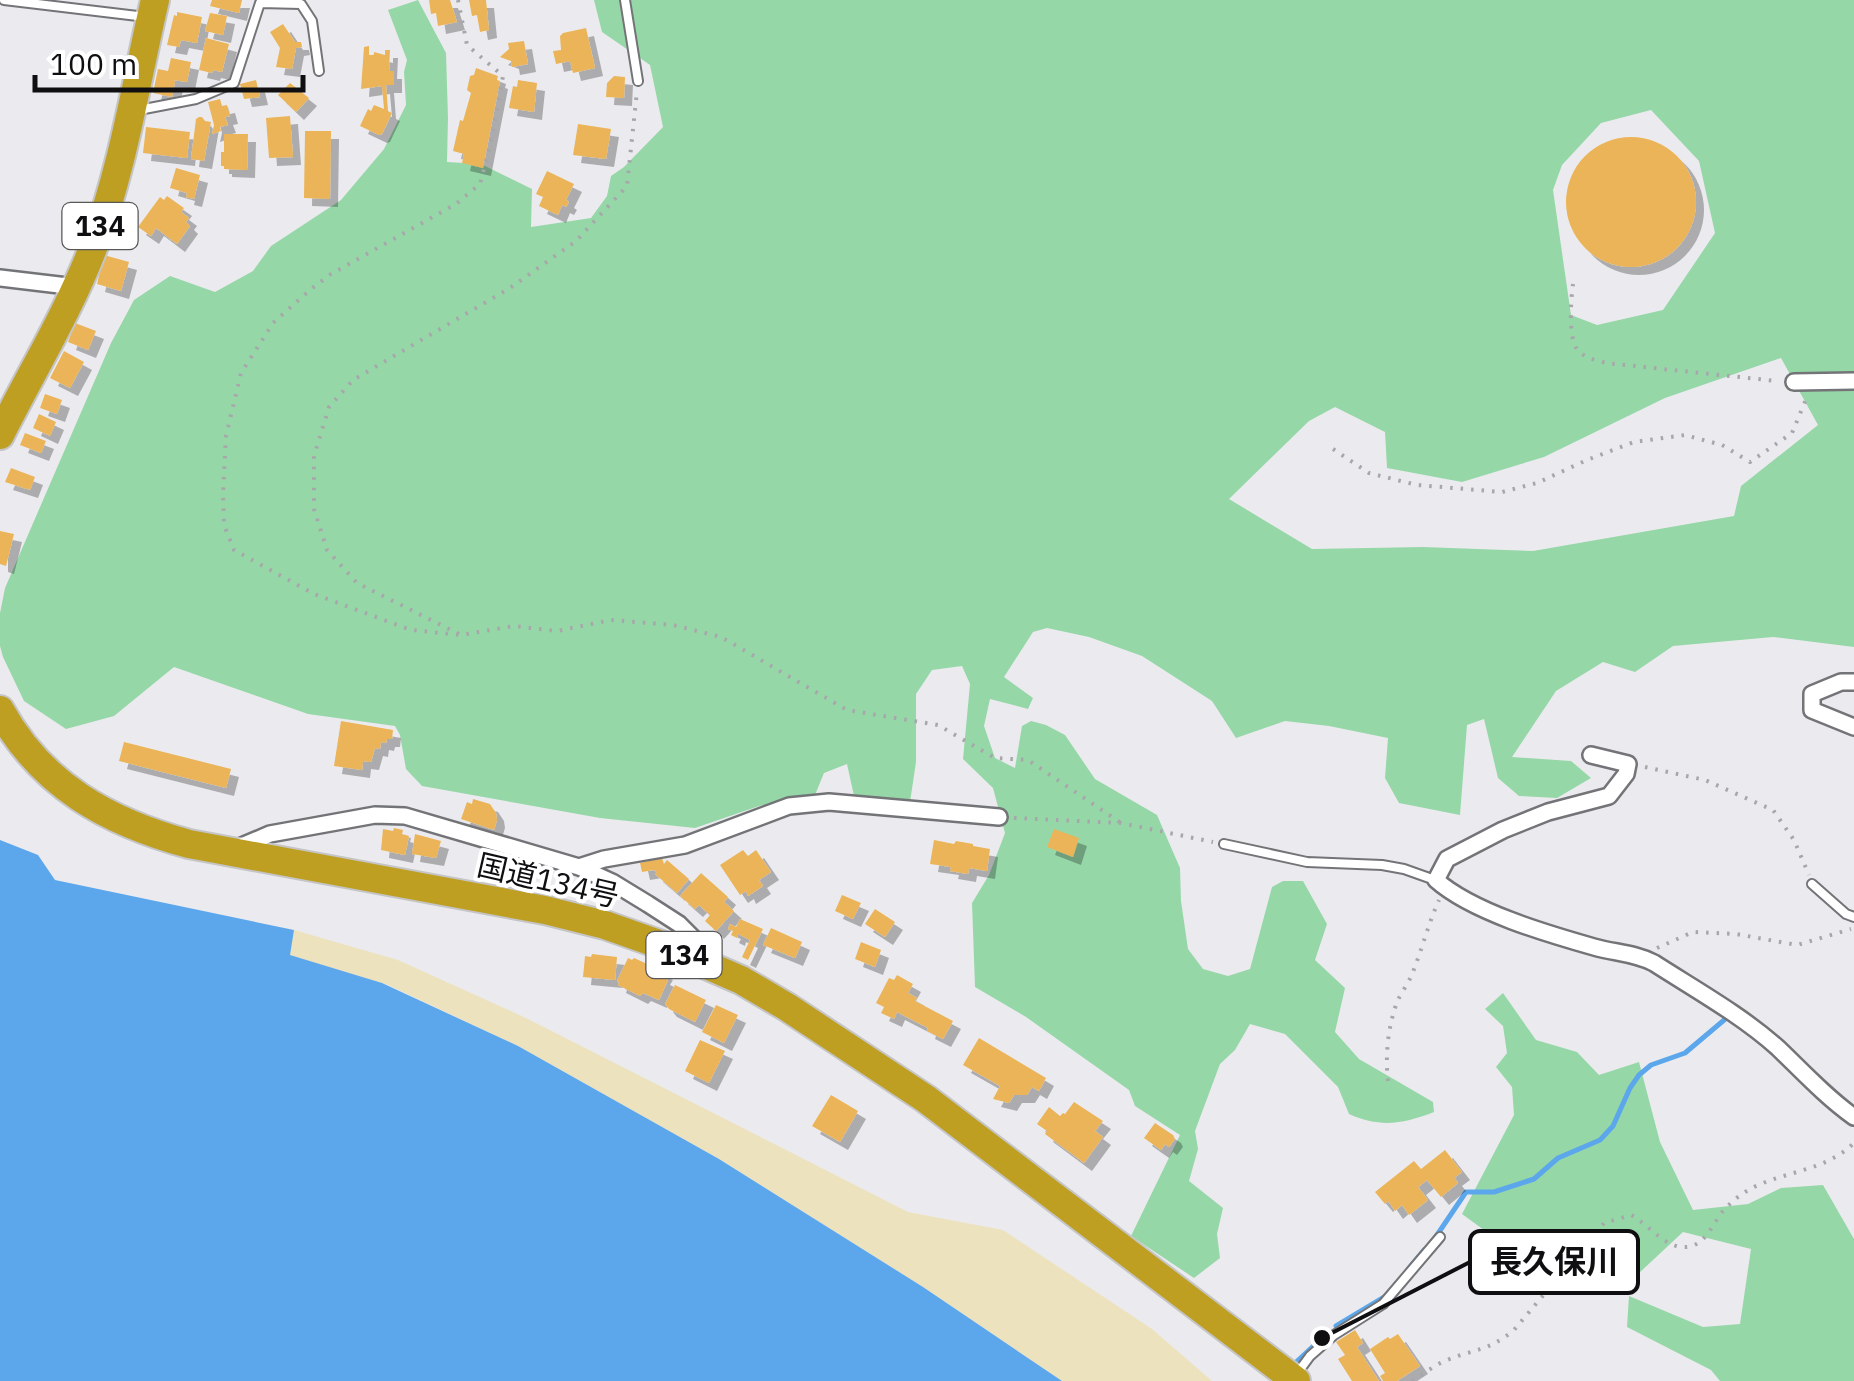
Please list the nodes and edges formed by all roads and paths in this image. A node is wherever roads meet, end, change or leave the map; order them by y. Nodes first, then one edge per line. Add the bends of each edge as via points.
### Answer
1 (4, 0) edge
2 (458, 0) edge
3 (625, 0) edge
4 (152, 9) edge
5 (320, 70) dead end
6 (638, 81) joint
7 (130, 112) junction
8 (0, 278) edge
9 (1573, 284) dead end
10 (76, 288) junction
11 (1794, 382) joint
12 (1854, 382) edge
13 (1812, 383) junction
14 (0, 435) edge
15 (1333, 450) dead end
16 (461, 635) junction
17 (1854, 682) edge
18 (0, 710) edge
19 (1854, 727) edge
20 (1591, 755) dead end
21 (1628, 764) junction
22 (1000, 817) joint
23 (1121, 823) junction
24 (1224, 844) joint
25 (228, 852) junction
26 (579, 867) junction
27 (1440, 884) junction
28 (1812, 884) joint
29 (1854, 917) edge
30 (1854, 928) edge
31 (1639, 955) junction
32 (691, 958) junction
33 (1388, 1080) dead end
34 (1854, 1117) edge
35 (1854, 1144) edge
36 (1440, 1237) dead end
37 (1295, 1380) edge
38 (1412, 1381) edge

1 - 4 lane
2 - 16 path via 467,44 503,76 480,184 331,274 273,323 241,373 222,493 234,550 348,607 411,630
3 - 6 lane
4 - 7 highway, 134
5 - 7 lane via 312,20 300,4 260,2 234,83 196,99
6 - 16 path via 627,186 576,241 354,380 329,407 314,456 314,509 327,550 357,583
7 - 10 highway, 134 via 108,202
8 - 10 street
9 - 11 path via 1574,341 1588,358
10 - 14 highway, 134
11 - 13 street
12 - 13 street
13 - 15 path via 1792,433 1750,462 1685,434 1634,442 1502,492 1369,474
16 - 23 path via 514,626 556,631 612,620 722,636 847,710 938,726 995,758 1028,760
17 - 19 street via 1812,694 1812,710
18 - 25 highway, 国道134号 / 134 via 35,760 84,802 155,835
20 - 21 street
21 - 27 street via 1609,796 1548,812 1447,859
21 - 28 path via 1705,780 1773,810
22 - 23 path
22 - 26 street via 829,802 789,806 684,845
23 - 24 path
24 - 27 lane via 1308,862 1404,869
25 - 26 street via 270,834 405,816
25 - 32 highway, 国道134号 / 134 via 545,910
26 - 32 street via 679,924 696,941
27 - 31 street via 1531,927
27 - 33 path via 1397,1002
28 - 29 lane
30 - 31 path via 1797,945 1693,932
31 - 34 street via 1745,1022
32 - 37 highway, 国道134号 / 134 via 787,1007 926,1099
35 - 38 path via 1842,1155 1754,1187 1693,1246 1668,1243 1631,1215 1604,1223 1502,1340
36 - 37 lane via 1383,1304 1334,1335

